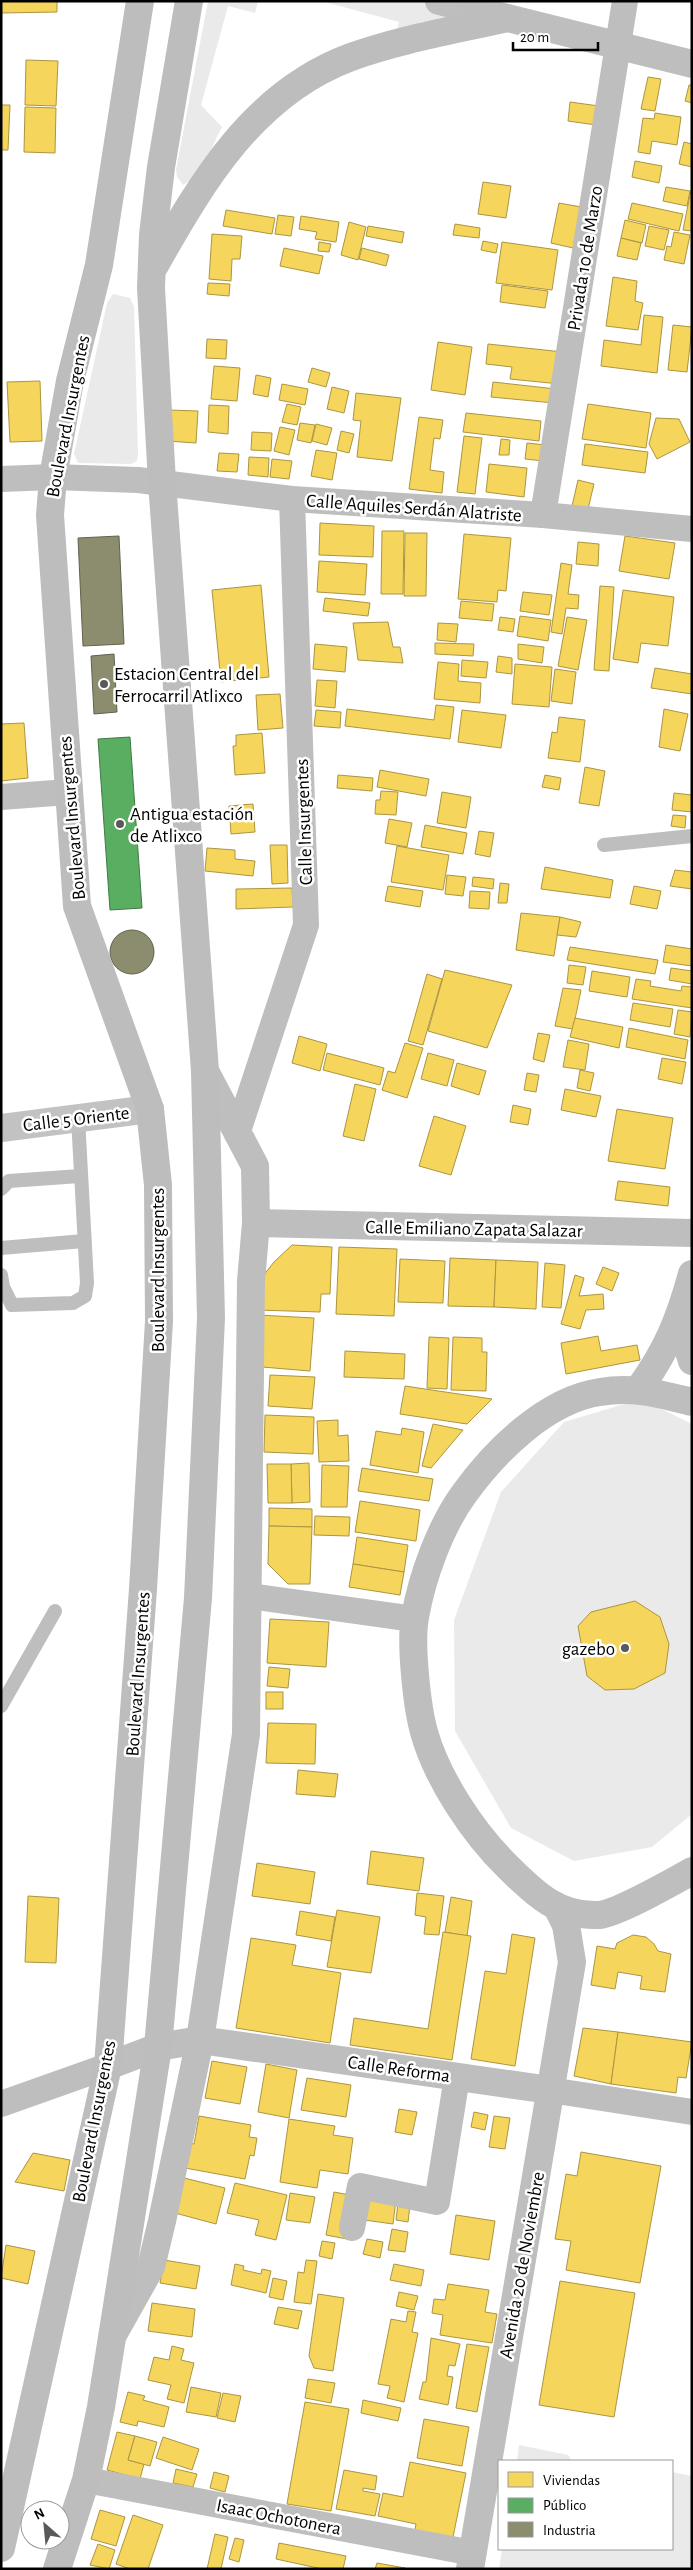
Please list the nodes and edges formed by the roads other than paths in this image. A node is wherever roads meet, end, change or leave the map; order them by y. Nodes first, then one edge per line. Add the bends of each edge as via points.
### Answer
1 (140, 1) edge
2 (189, 1) edge
3 (438, 1) edge
4 (625, 1) edge
5 (487, 10) edge
6 (619, 46) junction
7 (692, 64) edge
8 (151, 271) junction
9 (53, 476) junction
10 (1, 479) edge
11 (150, 481) junction
12 (292, 499) junction
13 (542, 515) junction
14 (692, 529) edge
15 (68, 792) junction
16 (1, 797) edge
17 (692, 836) edge
18 (604, 845) dead end
19 (205, 1072) junction
20 (150, 1109) junction
21 (78, 1118) junction
22 (1, 1128) edge
23 (237, 1134) junction
24 (80, 1176) junction
25 (1, 1188) edge
26 (256, 1222) junction
27 (692, 1233) edge
28 (84, 1241) junction
29 (1, 1248) edge
30 (692, 1274) edge
31 (1, 1275) edge
32 (679, 1319) junction
33 (692, 1361) edge
34 (639, 1389) junction
35 (692, 1402) edge
36 (249, 1596) junction
37 (55, 1611) dead end
38 (414, 1619) junction
39 (1, 1706) edge
40 (692, 1871) edge
41 (558, 1909) junction
42 (602, 1915) junction
43 (572, 1962) junction
44 (200, 2040) junction
45 (158, 2047) junction
46 (108, 2066) junction
47 (457, 2076) junction
48 (550, 2090) junction
49 (1, 2104) edge
50 (692, 2112) edge
51 (352, 2228) dead end
52 (113, 2335) junction
53 (86, 2480) junction
54 (1, 2548) edge
55 (471, 2561) edge
56 (56, 2569) edge

1 - 9 main road, Boulevard Insurgentes via 99,265 70,381
2 - 8 main road via 162,158
3 - 5 street
4 - 6 street, Privada 10 de Marzo
5 - 6 street
5 - 8 main road via 358,54 292,89 250,124 219,159 189,203
6 - 7 street
6 - 13 street, Privada 10 de Marzo
8 - 11 main road
9 - 10 street, Calle Aquiles Serdán Alatriste
9 - 11 street, Calle Aquiles Serdán Alatriste
9 - 15 main road, Boulevard Insurgentes via 50,515
11 - 12 street, Calle Aquiles Serdán Alatriste
11 - 19 main road
12 - 13 street, Calle Aquiles Serdán Alatriste
12 - 23 street, Calle Insurgentes via 306,925
13 - 14 street, Calle Aquiles Serdán Alatriste
15 - 16 street
15 - 20 main road, Boulevard Insurgentes via 77,906
17 - 18 lane
19 - 23 street
19 - 45 main road via 211,1318 199,1579
20 - 21 main road, Calle 5 Oriente
20 - 46 main road, Boulevard Insurgentes via 158,1186 160,1321
21 - 22 main road, Calle 5 Oriente
21 - 24 lane
23 - 26 street via 256,1166
24 - 25 lane via 9,1180
24 - 28 lane
26 - 27 street, Calle Emiliano Zapata Salazar
26 - 36 street via 251,1281
28 - 29 lane
28 - 31 lane via 85,1296 74,1303 12,1305
30 - 32 street
32 - 33 street
32 - 34 street via 667,1347
34 - 35 street
34 - 38 street via 598,1392 549,1410 501,1449 463,1494 434,1550
36 - 38 street
36 - 44 street via 246,1734
37 - 39 lane
38 - 41 street via 415,1678 424,1733 451,1794 489,1849 535,1894
40 - 42 street
41 - 42 street
41 - 43 street, Avenida 20 de Noviembre via 566,1925
42 - 43 street, Avenida 20 de Noviembre
43 - 48 street, Avenida 20 de Noviembre
44 - 45 street, Calle Reforma
44 - 47 street, Calle Reforma
44 - 52 street via 151,2267
45 - 46 street, Calle Reforma
45 - 52 main road
46 - 49 street
46 - 54 main road, Boulevard Insurgentes
47 - 48 street, Calle Reforma
47 - 51 street via 437,2202 360,2186
48 - 50 street, Calle Reforma
48 - 55 street, Avenida 20 de Noviembre
52 - 53 main road
53 - 55 street, Isaac Ochotonera
53 - 56 main road

